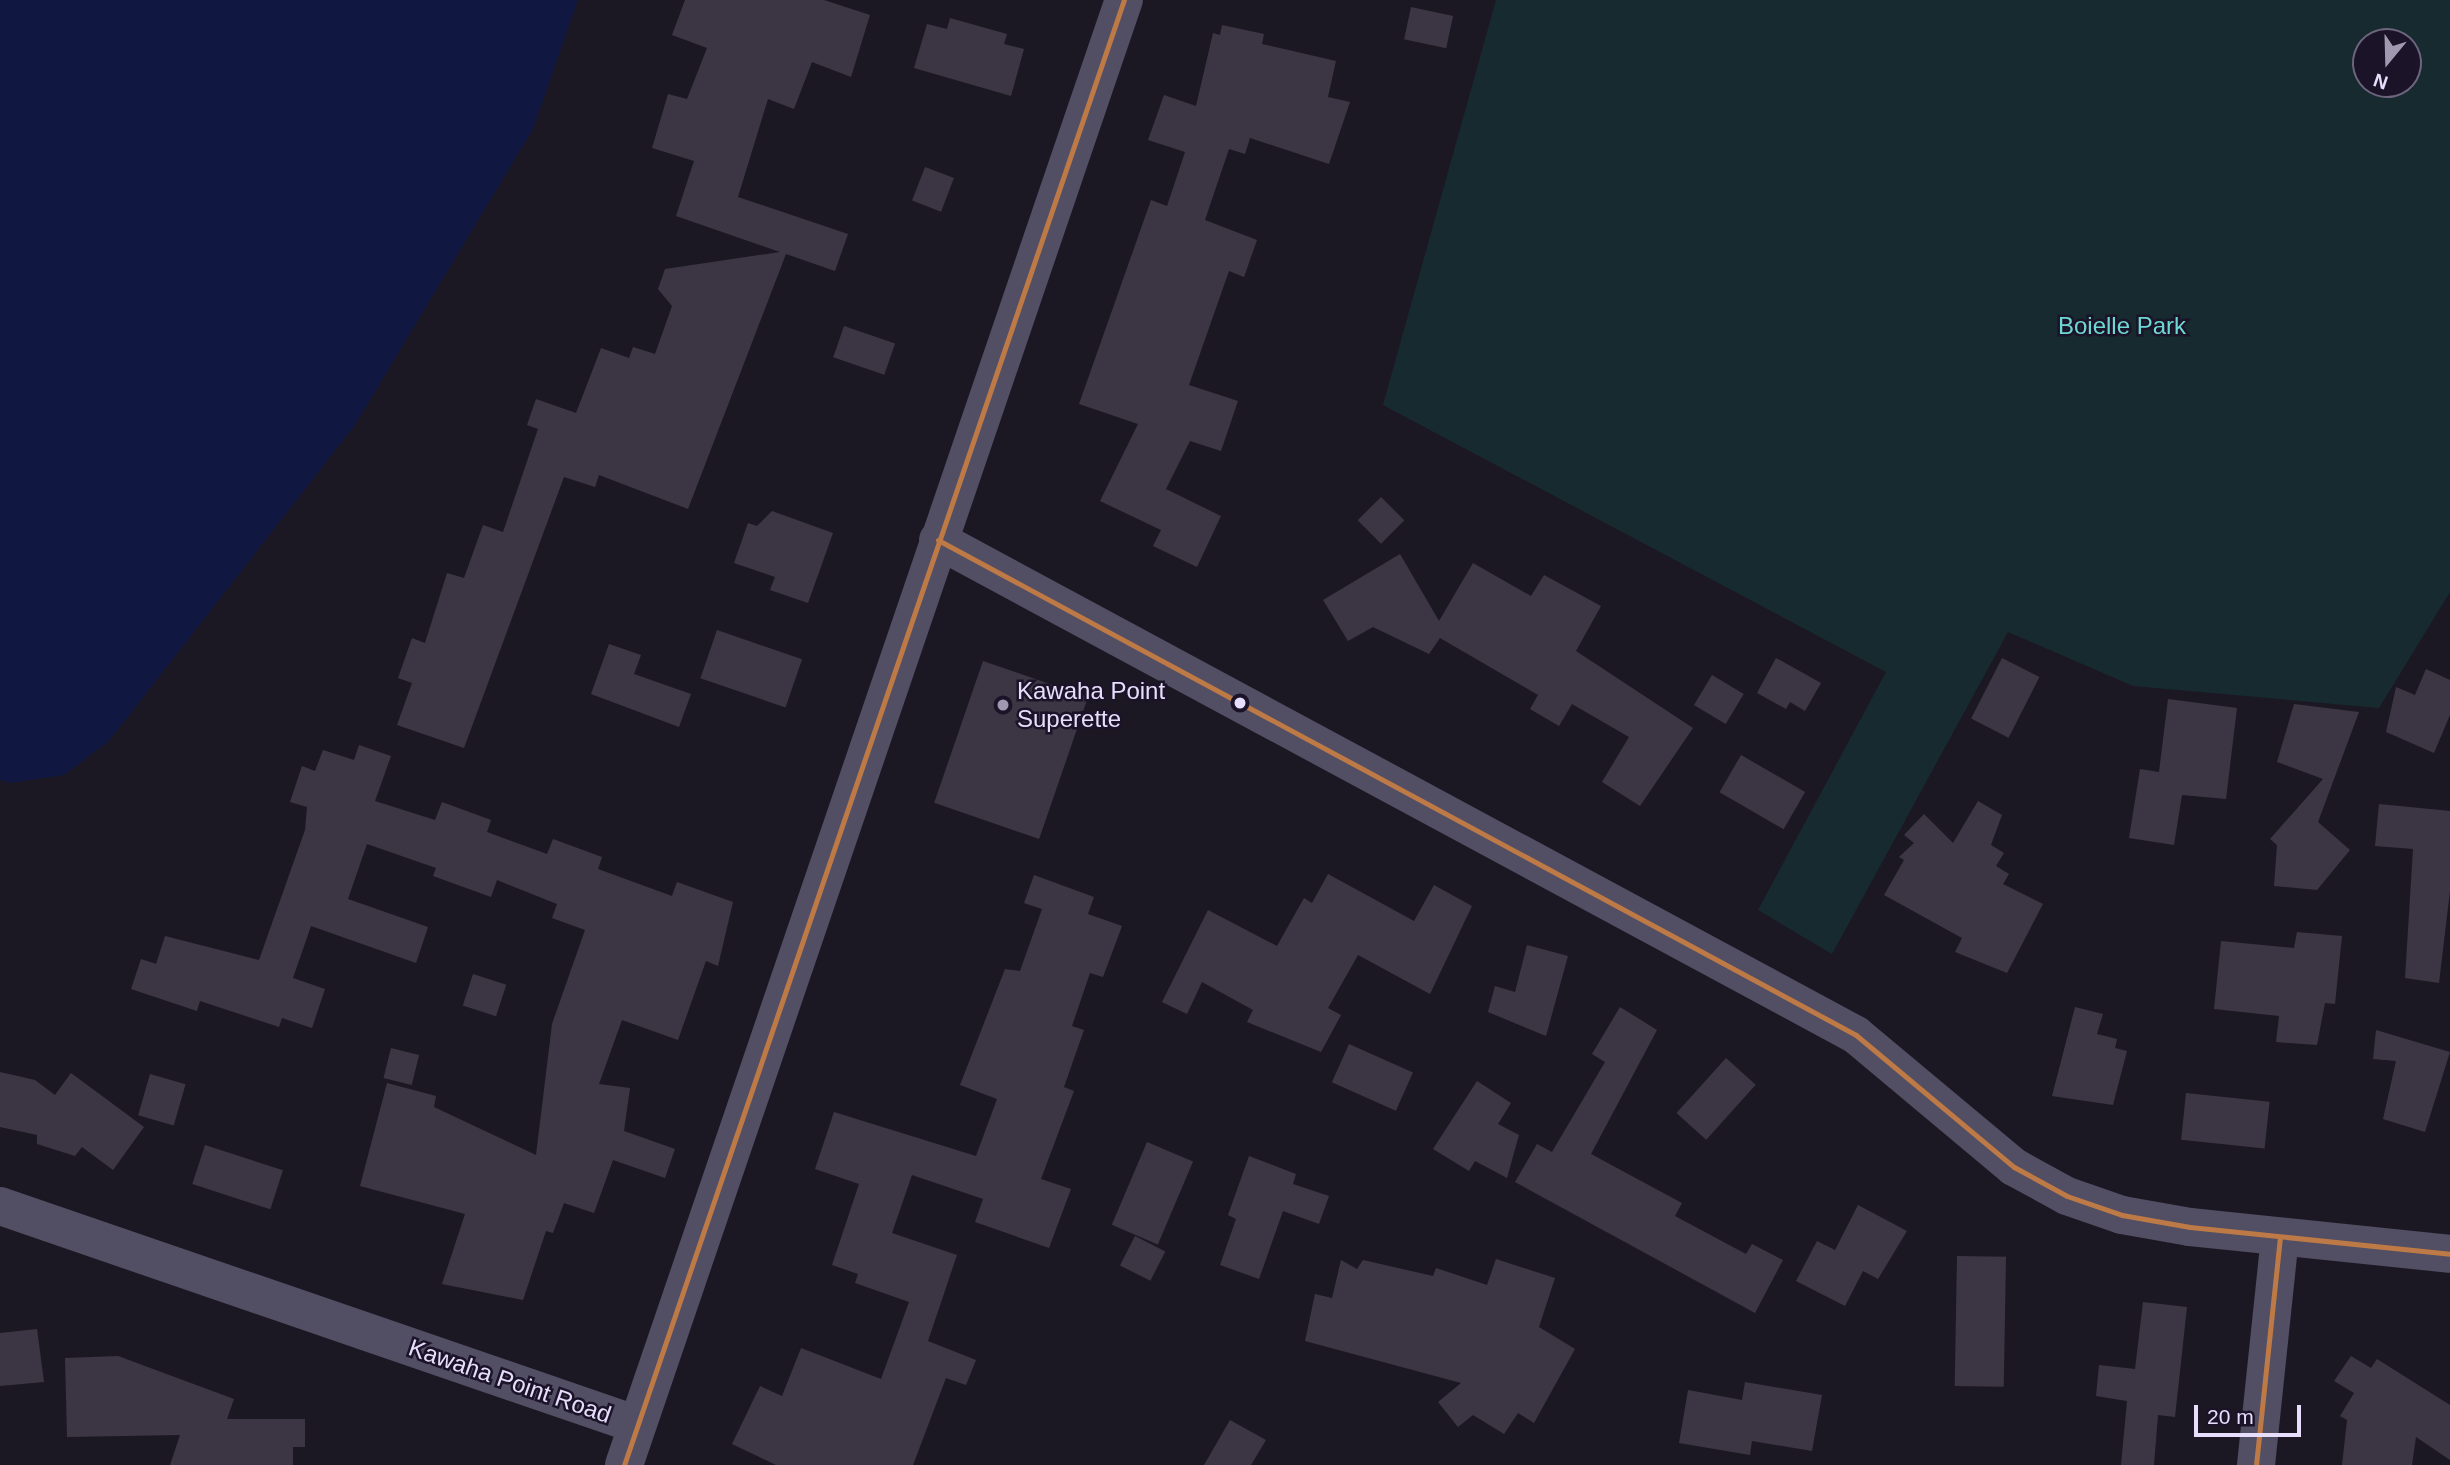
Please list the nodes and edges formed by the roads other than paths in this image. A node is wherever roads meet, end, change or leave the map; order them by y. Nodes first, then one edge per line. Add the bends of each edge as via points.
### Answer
1 (1124, 0) edge
2 (938, 540) junction
3 (0, 1206) edge
4 (2280, 1237) junction
5 (2450, 1254) edge
6 (635, 1424) junction
7 (624, 1465) edge
8 (2256, 1465) edge

1 - 2 street, Kawaha Point Road
2 - 4 street via 1856,1035 2014,1167 2067,1196 2122,1215
2 - 6 street, Kawaha Point Road
3 - 6 street, Kawaha Point Road
4 - 5 street
4 - 8 street
6 - 7 street

